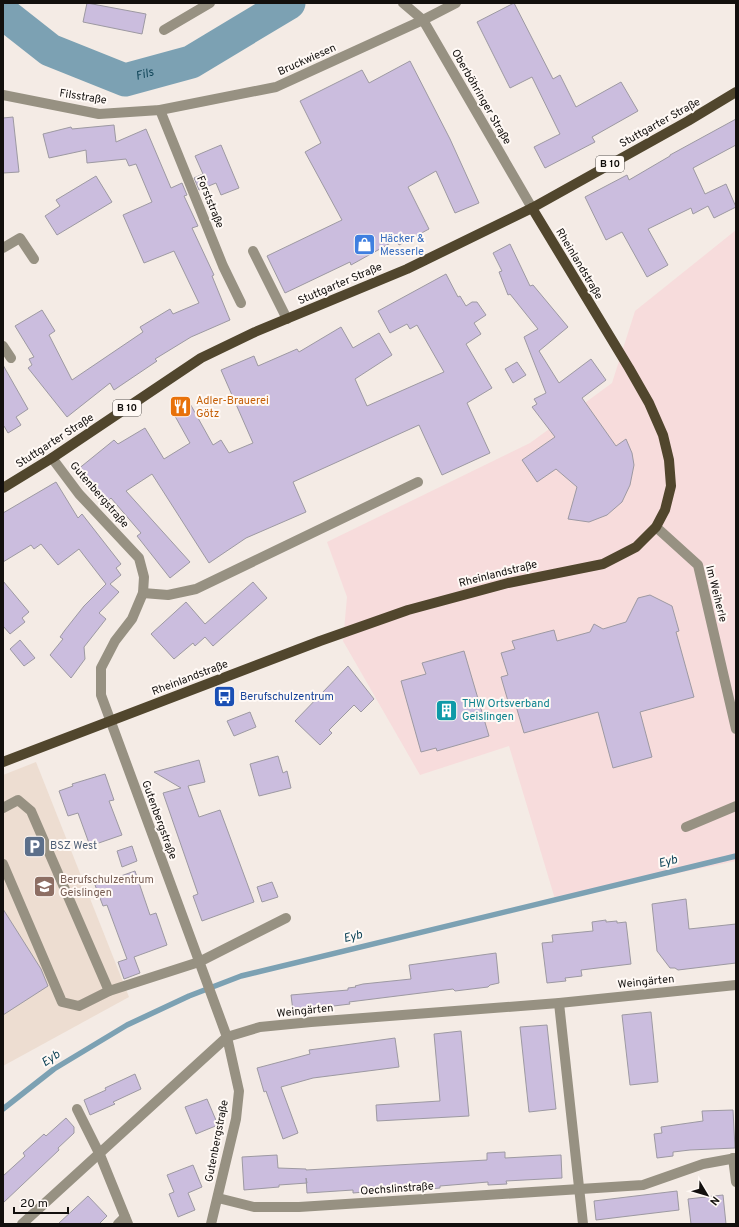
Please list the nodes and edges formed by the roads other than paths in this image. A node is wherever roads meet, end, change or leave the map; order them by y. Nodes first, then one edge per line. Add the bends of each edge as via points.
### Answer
1 (210, 3) edge
2 (403, 3) edge
3 (456, 3) edge
4 (423, 20) junction
5 (164, 30) dead end
6 (736, 92) edge
7 (3, 94) edge
8 (160, 110) junction
9 (532, 208) junction
10 (3, 248) edge
11 (253, 251) dead end
12 (34, 259) dead end
13 (240, 303) dead end
14 (287, 319) junction
15 (3, 346) edge
16 (11, 358) dead end
17 (52, 458) junction
18 (418, 482) dead end
19 (3, 488) edge
20 (656, 527) junction
21 (143, 593) junction
22 (110, 720) junction
23 (736, 729) edge
24 (3, 762) edge
25 (736, 806) edge
26 (3, 808) edge
27 (686, 827) dead end
28 (3, 864) edge
29 (286, 918) dead end
30 (199, 962) junction
31 (736, 985) edge
32 (109, 991) junction
33 (559, 1003) junction
34 (227, 1037) junction
35 (77, 1109) dead end
36 (100, 1154) junction
37 (734, 1158) edge
38 (736, 1182) edge
39 (579, 1189) junction
40 (218, 1198) junction
41 (127, 1220) edge
42 (22, 1224) edge
43 (118, 1224) edge
44 (211, 1224) edge
45 (583, 1224) edge

1 - 5 street
2 - 4 street, Oberböhringer Straße
3 - 4 street, Bruckwiesen
4 - 8 street, Bruckwiesen via 276,88
4 - 9 street, Oberböhringer Straße
6 - 9 main road, Stuttgarter Straße / B 10
7 - 8 street, Filsstraße via 99,114
8 - 13 street, Forststraße
9 - 14 main road, Stuttgarter Straße / B 10 via 407,269
9 - 20 main road, Rheinlandstraße via 629,368 663,435 669,460 671,486 665,510
10 - 12 street via 20,238
11 - 14 street
14 - 17 main road, Stuttgarter Straße / B 10 via 201,358
15 - 16 street
17 - 19 main road, Stuttgarter Straße / B 10
17 - 21 street, Gutenbergstraße via 79,494 139,558 144,577
18 - 21 street via 196,589 168,595
20 - 22 main road, Rheinlandstraße via 636,547 603,564 508,583 408,610
20 - 23 street, Im Weiherle via 698,565
21 - 22 street, Gutenbergstraße via 132,619 115,642 101,668 101,695
22 - 24 main road, Rheinlandstraße
22 - 30 street, Gutenbergstraße
25 - 27 street
26 - 32 street via 18,800 31,811
28 - 32 street via 62,1002 79,1006
29 - 30 street
30 - 32 street
30 - 34 street, Gutenbergstraße
31 - 33 street, Weingärten
33 - 34 street, Weingärten via 260,1027
33 - 39 street
34 - 36 street, Weingärten
34 - 40 street, Gutenbergstraße via 239,1091 236,1119
35 - 36 street
36 - 41 street
36 - 42 street, Weingärten
37 - 38 street
37 - 39 street, Oechslinstraße via 703,1164 643,1185
39 - 40 street, Oechslinstraße via 298,1207 254,1207
39 - 45 street
40 - 44 street, Gutenbergstraße
41 - 43 street

